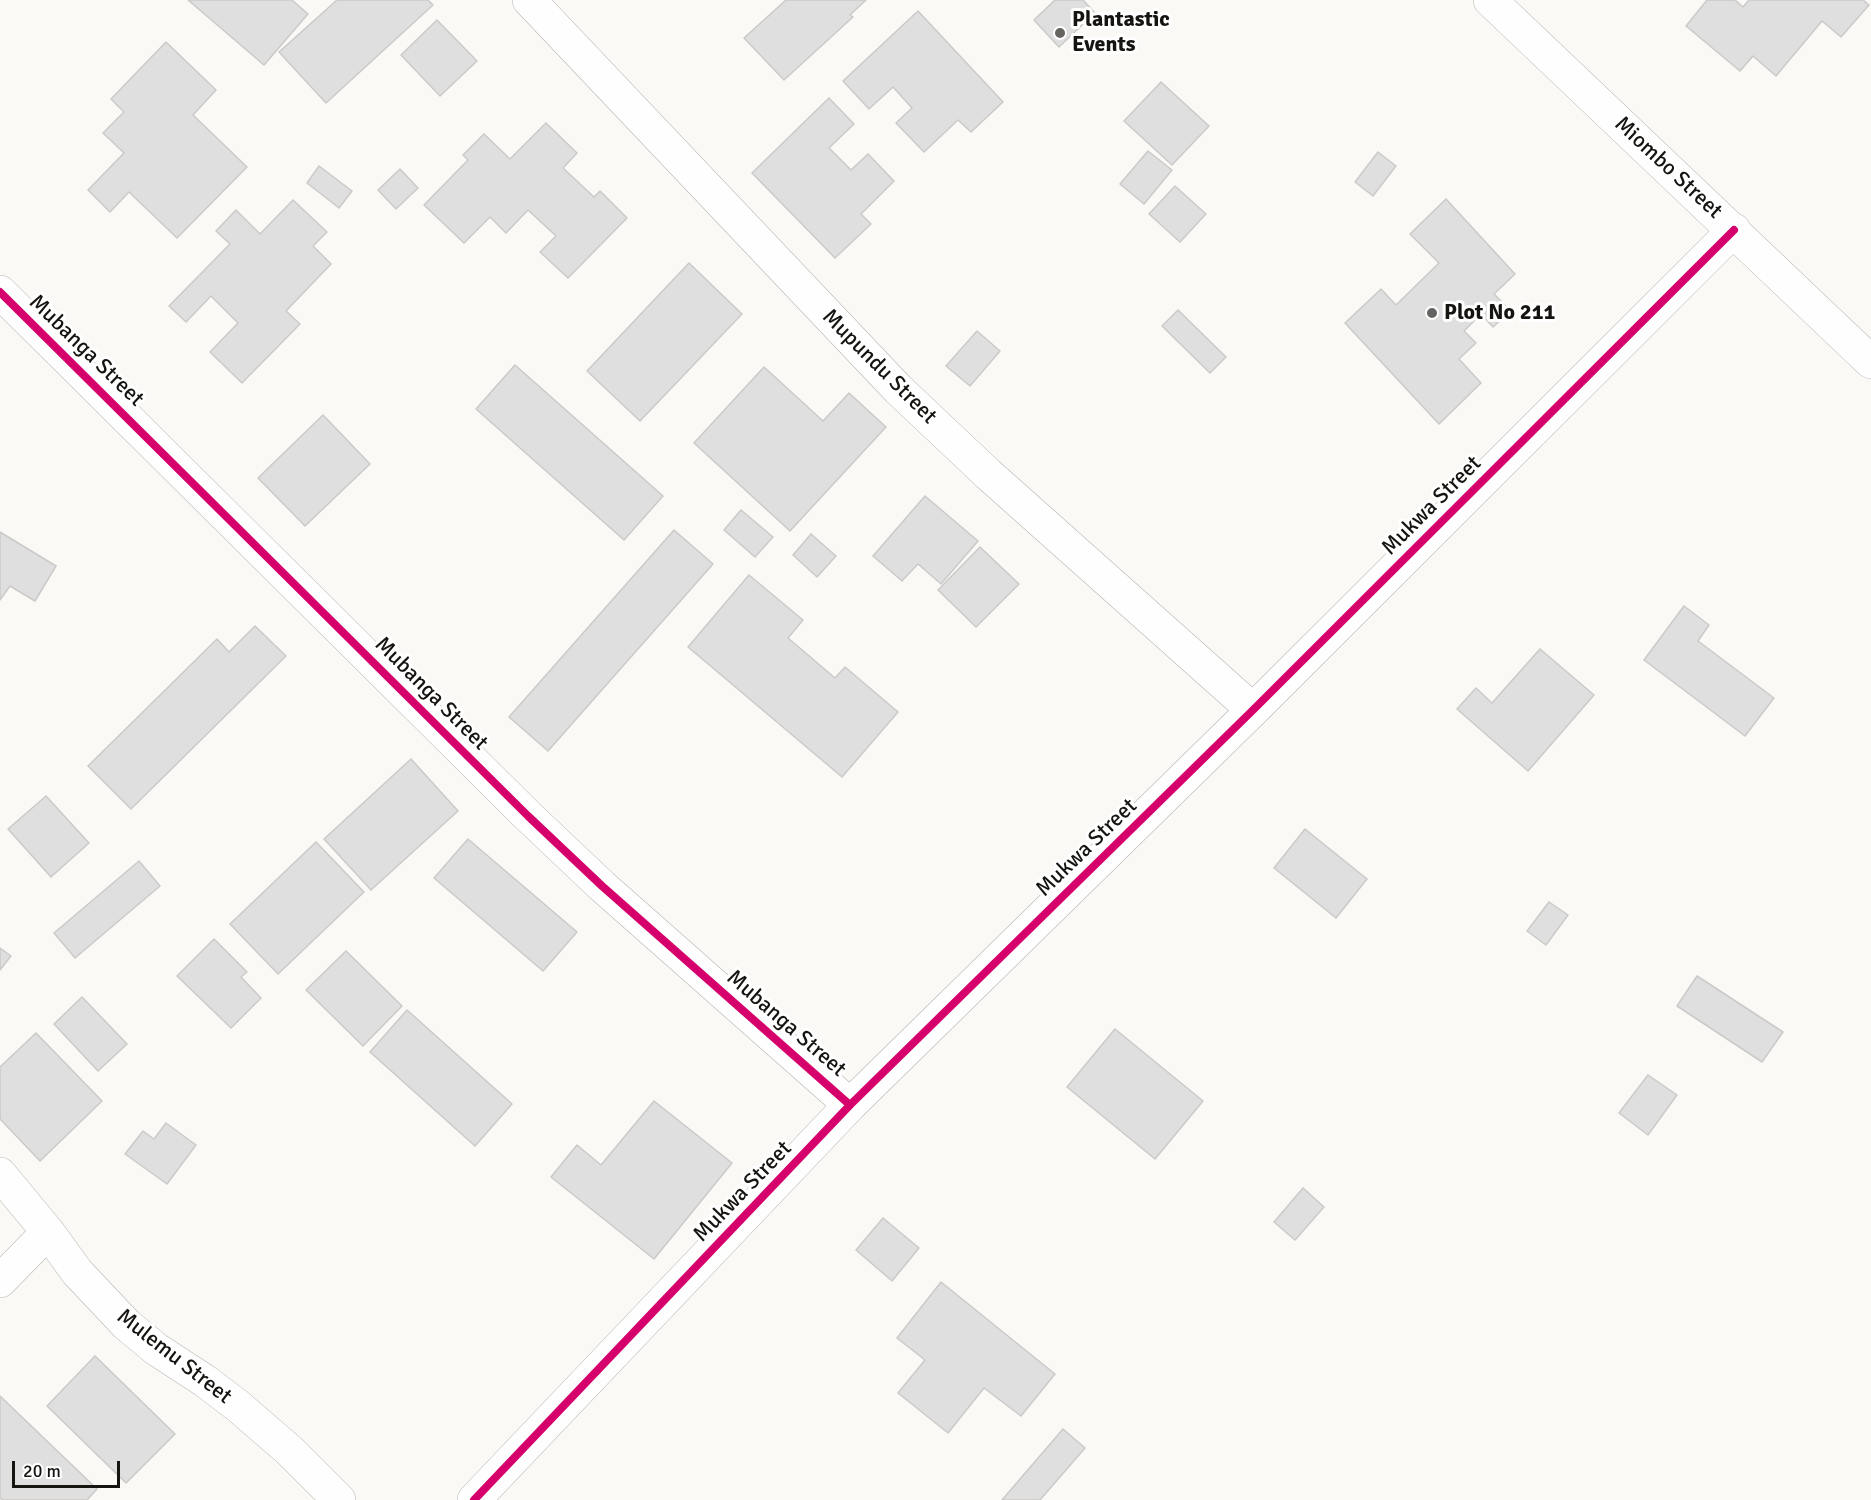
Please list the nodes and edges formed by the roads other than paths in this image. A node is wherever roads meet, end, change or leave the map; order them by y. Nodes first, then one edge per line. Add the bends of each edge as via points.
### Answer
1 (529, 0) edge
2 (1490, 0) edge
3 (1734, 231) junction
4 (0, 292) edge
5 (1871, 362) edge
6 (1253, 710) junction
7 (850, 1105) junction
8 (0, 1174) edge
9 (48, 1232) junction
10 (0, 1281) edge
11 (339, 1500) edge
12 (474, 1500) edge

1 - 6 street, Mupundu Street via 898,389
2 - 3 street, Miombo Street
3 - 5 street, Miombo Street
3 - 6 street, Mukwa Street
4 - 7 street, Mubanga Street via 528,816
6 - 7 street, Mukwa Street
7 - 12 street, Mukwa Street
8 - 9 street, Mulemu Street
9 - 10 street
9 - 11 street, Mulemu Street via 76,1272 126,1324 238,1406

